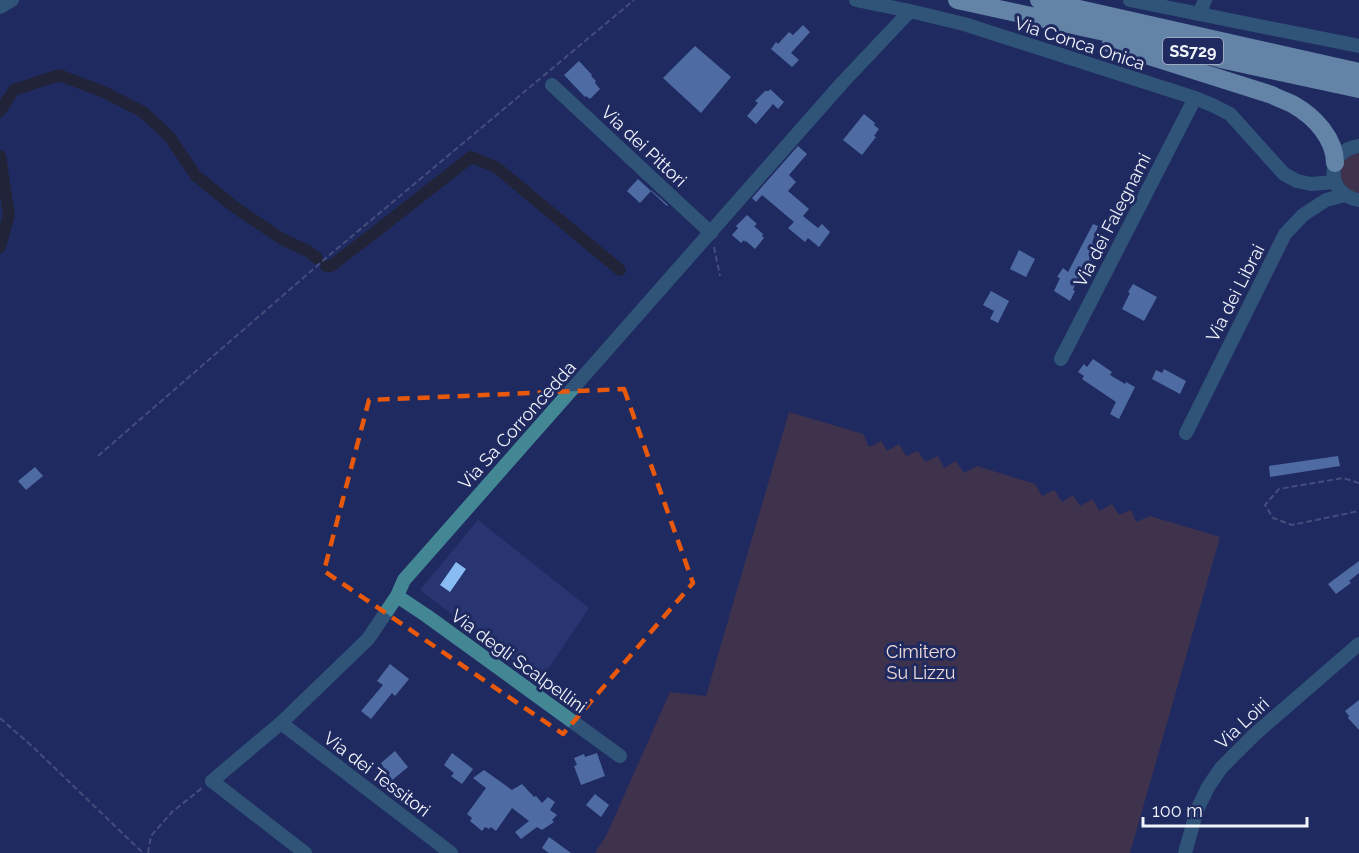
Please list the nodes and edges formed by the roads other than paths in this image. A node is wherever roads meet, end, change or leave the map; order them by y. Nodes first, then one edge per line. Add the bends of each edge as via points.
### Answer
1 (12, 0) edge
2 (856, 0) edge
3 (957, 0) edge
4 (1039, 0) edge
5 (1130, 0) edge
6 (1205, 0) edge
7 (0, 7) edge
8 (910, 11) junction
9 (1199, 14) junction
10 (1027, 15) junction
11 (1359, 46) edge
12 (1359, 72) edge
13 (552, 85) dead end
14 (1359, 89) edge
15 (1195, 98) junction
16 (1359, 147) edge
17 (1335, 163) junction
18 (1335, 182) junction
19 (1344, 195) junction
20 (1359, 200) edge
21 (711, 233) junction
22 (1061, 359) dead end
23 (1186, 433) dead end
24 (397, 596) junction
25 (1359, 644) edge
26 (281, 723) junction
27 (620, 756) dead end
28 (305, 853) edge
29 (451, 853) edge
30 (1185, 853) edge

1 - 7 street
2 - 8 street, Via Conca Onica
3 - 10 highway, SS729
4 - 12 highway, SS729
5 - 9 street
6 - 9 street
8 - 15 street, Via Conca Onica via 964,24
8 - 21 street, Via Sa Corroncedda
9 - 11 street
10 - 14 highway, SS729
10 - 17 highway via 1295,106 1324,131 1333,145
13 - 21 street, Via dei Pittori
15 - 18 street, Via Conca Onica via 1230,114 1284,174 1311,184
15 - 22 street, Via dei Falegnami
16 - 17 street via 1343,152
17 - 18 street
18 - 19 street
19 - 20 street
19 - 23 street, Via dei Librai via 1303,215 1285,234
21 - 24 street, Via Sa Corroncedda via 404,580
24 - 26 street, Via Sa Corroncedda via 368,639
24 - 27 street, Via degli Scalpellini
25 - 30 street, Via Loiri via 1221,768 1197,810
26 - 28 street, Via Sa Corroncedda via 212,781
26 - 29 street, Via dei Tessitori

